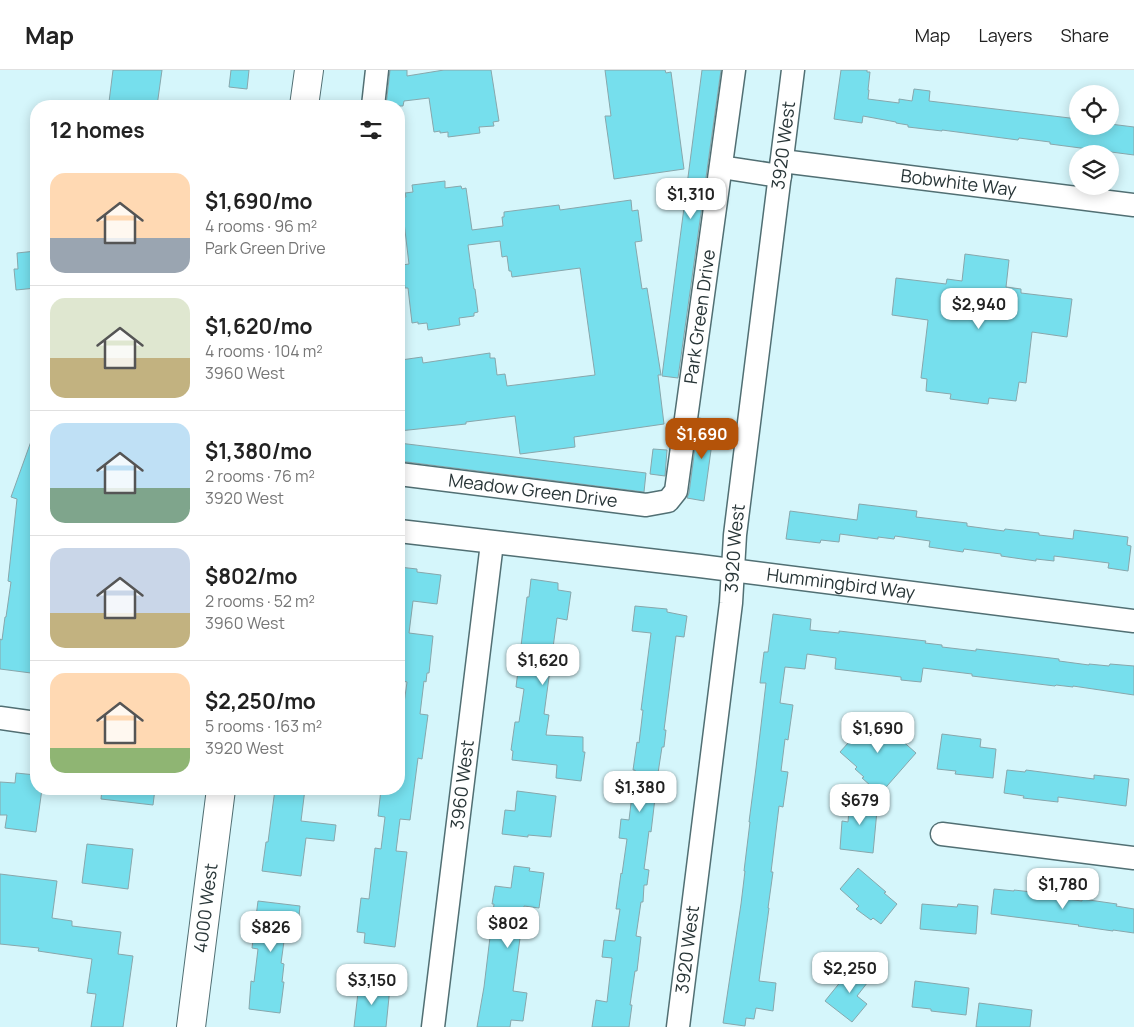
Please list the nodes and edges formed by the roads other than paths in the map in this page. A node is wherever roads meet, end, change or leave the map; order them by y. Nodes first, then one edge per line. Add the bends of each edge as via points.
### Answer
1 (309, 70) edge
2 (377, 70) edge
3 (734, 70) edge
4 (794, 70) edge
5 (305, 100) edge
6 (374, 100) edge
7 (721, 167) junction
8 (781, 168) junction
9 (1134, 205) edge
10 (405, 475) edge
11 (668, 501) joint
12 (405, 532) edge
13 (492, 542) junction
14 (733, 571) junction
15 (1134, 621) edge
16 (0, 718) edge
17 (30, 722) edge
18 (220, 795) edge
19 (942, 834) dead end
20 (1134, 858) edge
21 (191, 1027) edge
22 (433, 1027) edge
23 (678, 1027) edge

1 - 5 street
2 - 6 street
3 - 7 street, Park Green Drive
4 - 8 street, 3920 West
7 - 8 street, Bobwhite Way
7 - 11 street, Park Green Drive via 676,491
8 - 9 street, Bobwhite Way
8 - 14 street, 3920 West
10 - 11 street, Meadow Green Drive via 646,505
12 - 13 street, Hummingbird Way
13 - 14 street, Hummingbird Way
13 - 22 street, 3960 West
14 - 15 street, Hummingbird Way
14 - 23 street, 3920 West
16 - 17 street
18 - 21 street, 4000 West
19 - 20 street

